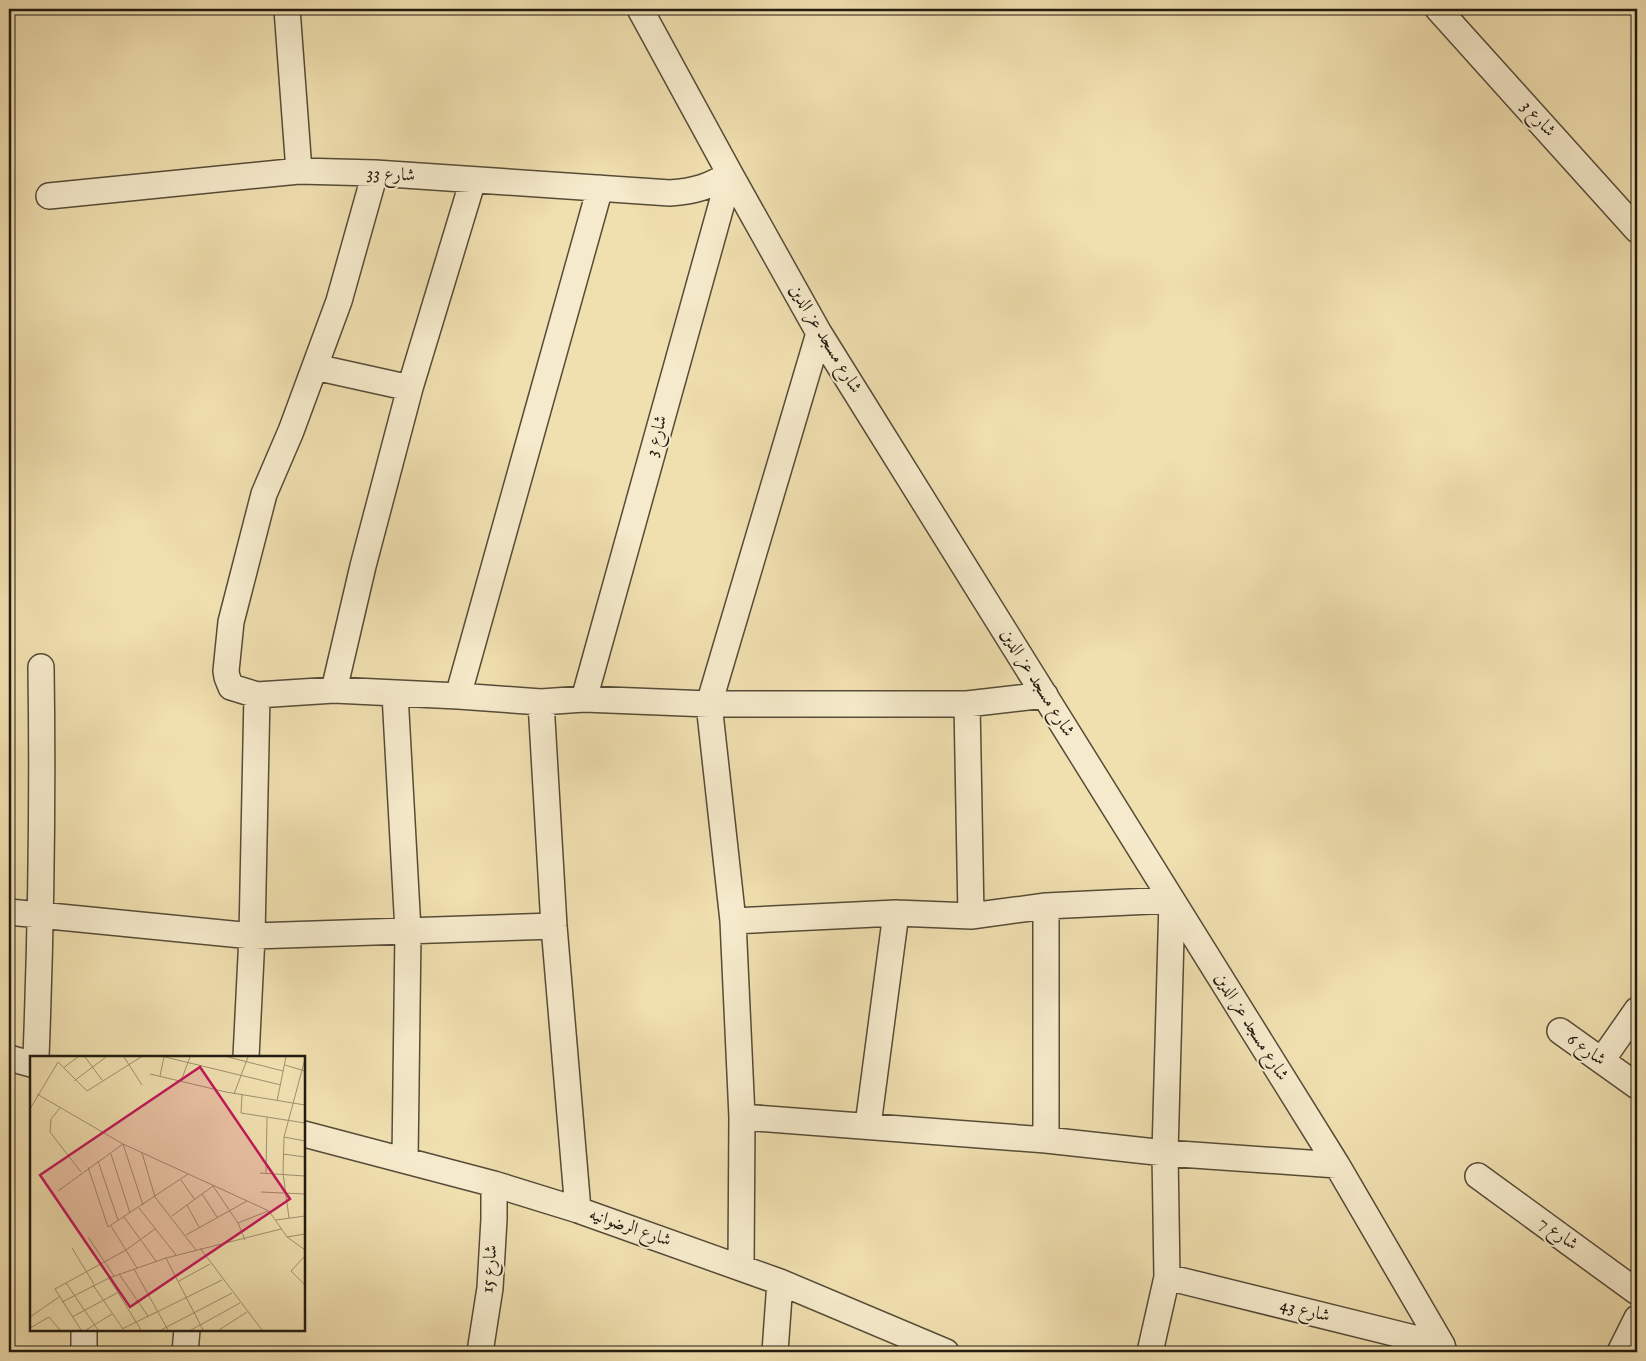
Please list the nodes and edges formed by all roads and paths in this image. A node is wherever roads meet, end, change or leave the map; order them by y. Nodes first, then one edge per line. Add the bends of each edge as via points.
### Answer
1 (287, 9) edge
2 (640, 9) edge
3 (1442, 10) edge
4 (299, 171) junction
5 (376, 173) junction
6 (730, 174) junction
7 (473, 180) junction
8 (600, 188) junction
9 (49, 196) dead end
10 (1637, 230) edge
11 (819, 332) junction
12 (315, 366) junction
13 (410, 388) junction
14 (41, 667) dead end
15 (334, 690) junction
16 (395, 694) junction
17 (257, 695) junction
18 (1045, 695) junction
19 (458, 696) junction
20 (584, 699) junction
21 (541, 702) junction
22 (709, 704) junction
23 (967, 704) junction
24 (1172, 900) junction
25 (1046, 906) junction
26 (9, 912) edge
27 (896, 913) junction
28 (41, 915) junction
29 (971, 916) junction
30 (733, 921) junction
31 (554, 926) junction
32 (408, 931) junction
33 (252, 936) junction
34 (1637, 1010) edge
35 (1560, 1031) dead end
36 (36, 1056) edge
37 (246, 1056) edge
38 (9, 1058) edge
39 (1602, 1060) junction
40 (30, 1064) edge
41 (1637, 1086) edge
42 (742, 1117) junction
43 (868, 1125) junction
44 (305, 1134) edge
45 (1046, 1140) junction
46 (1165, 1153) junction
47 (405, 1160) junction
48 (1337, 1164) junction
49 (1478, 1176) dead end
50 (494, 1184) junction
51 (578, 1210) junction
52 (741, 1268) junction
53 (1167, 1277) junction
54 (780, 1282) junction
55 (1637, 1292) edge
56 (1637, 1318) edge
57 (84, 1331) edge
58 (187, 1331) edge
59 (1443, 1349) edge
60 (84, 1352) edge
61 (185, 1352) edge
62 (480, 1352) edge
63 (775, 1352) edge
64 (946, 1352) edge
65 (1150, 1352) edge
66 (1620, 1352) edge

1 - 4 street
2 - 6 street, شارع مسجد عز الدين
3 - 10 street, شارع 3
4 - 5 street, شارع 33
4 - 9 street, شارع 33
5 - 7 street, شارع 33
5 - 12 street via 339,301
6 - 8 street, شارع 33 via 691,192
6 - 11 street, شارع مسجد عز الدين
6 - 20 street, شارع 3
7 - 8 street, شارع 33
7 - 13 street
8 - 19 street
11 - 18 street, شارع مسجد عز الدين
11 - 22 street
12 - 13 street
12 - 17 street via 264,494 231,622 226,671 228,683 235,689
13 - 15 street
14 - 28 street
15 - 16 street
15 - 17 street
16 - 19 street
16 - 32 street
17 - 33 street
18 - 23 street
18 - 24 street, شارع مسجد عز الدين
19 - 21 street
20 - 21 street
20 - 22 street
21 - 31 street
22 - 23 street
22 - 30 street
23 - 29 street
24 - 25 street
24 - 46 street
24 - 48 street, شارع مسجد عز الدين
25 - 29 street
25 - 45 street
26 - 28 street
27 - 29 street
27 - 30 street
27 - 43 street
28 - 33 street
28 - 36 street
30 - 42 street
31 - 32 street
31 - 51 street
32 - 33 street
32 - 47 street
33 - 37 street
34 - 39 street
35 - 39 street, شارع 6
38 - 40 street
39 - 41 street, شارع 6
42 - 43 street
42 - 52 street
43 - 45 street
44 - 47 street, شارع الرضوانيه
45 - 46 street
46 - 48 street
46 - 53 street
47 - 50 street, شارع الرضوانيه
48 - 59 street, شارع مسجد عز الدين
49 - 55 street, شارع 7
50 - 51 street, شارع الرضوانيه
50 - 62 street, شارع 15 via 490,1280
51 - 52 street, شارع الرضوانيه
52 - 54 street, شارع الرضوانيه
53 - 59 street, شارع 43
53 - 65 street
54 - 63 street
54 - 64 street, شارع الرضوانيه
56 - 66 street
57 - 60 street
58 - 61 street

